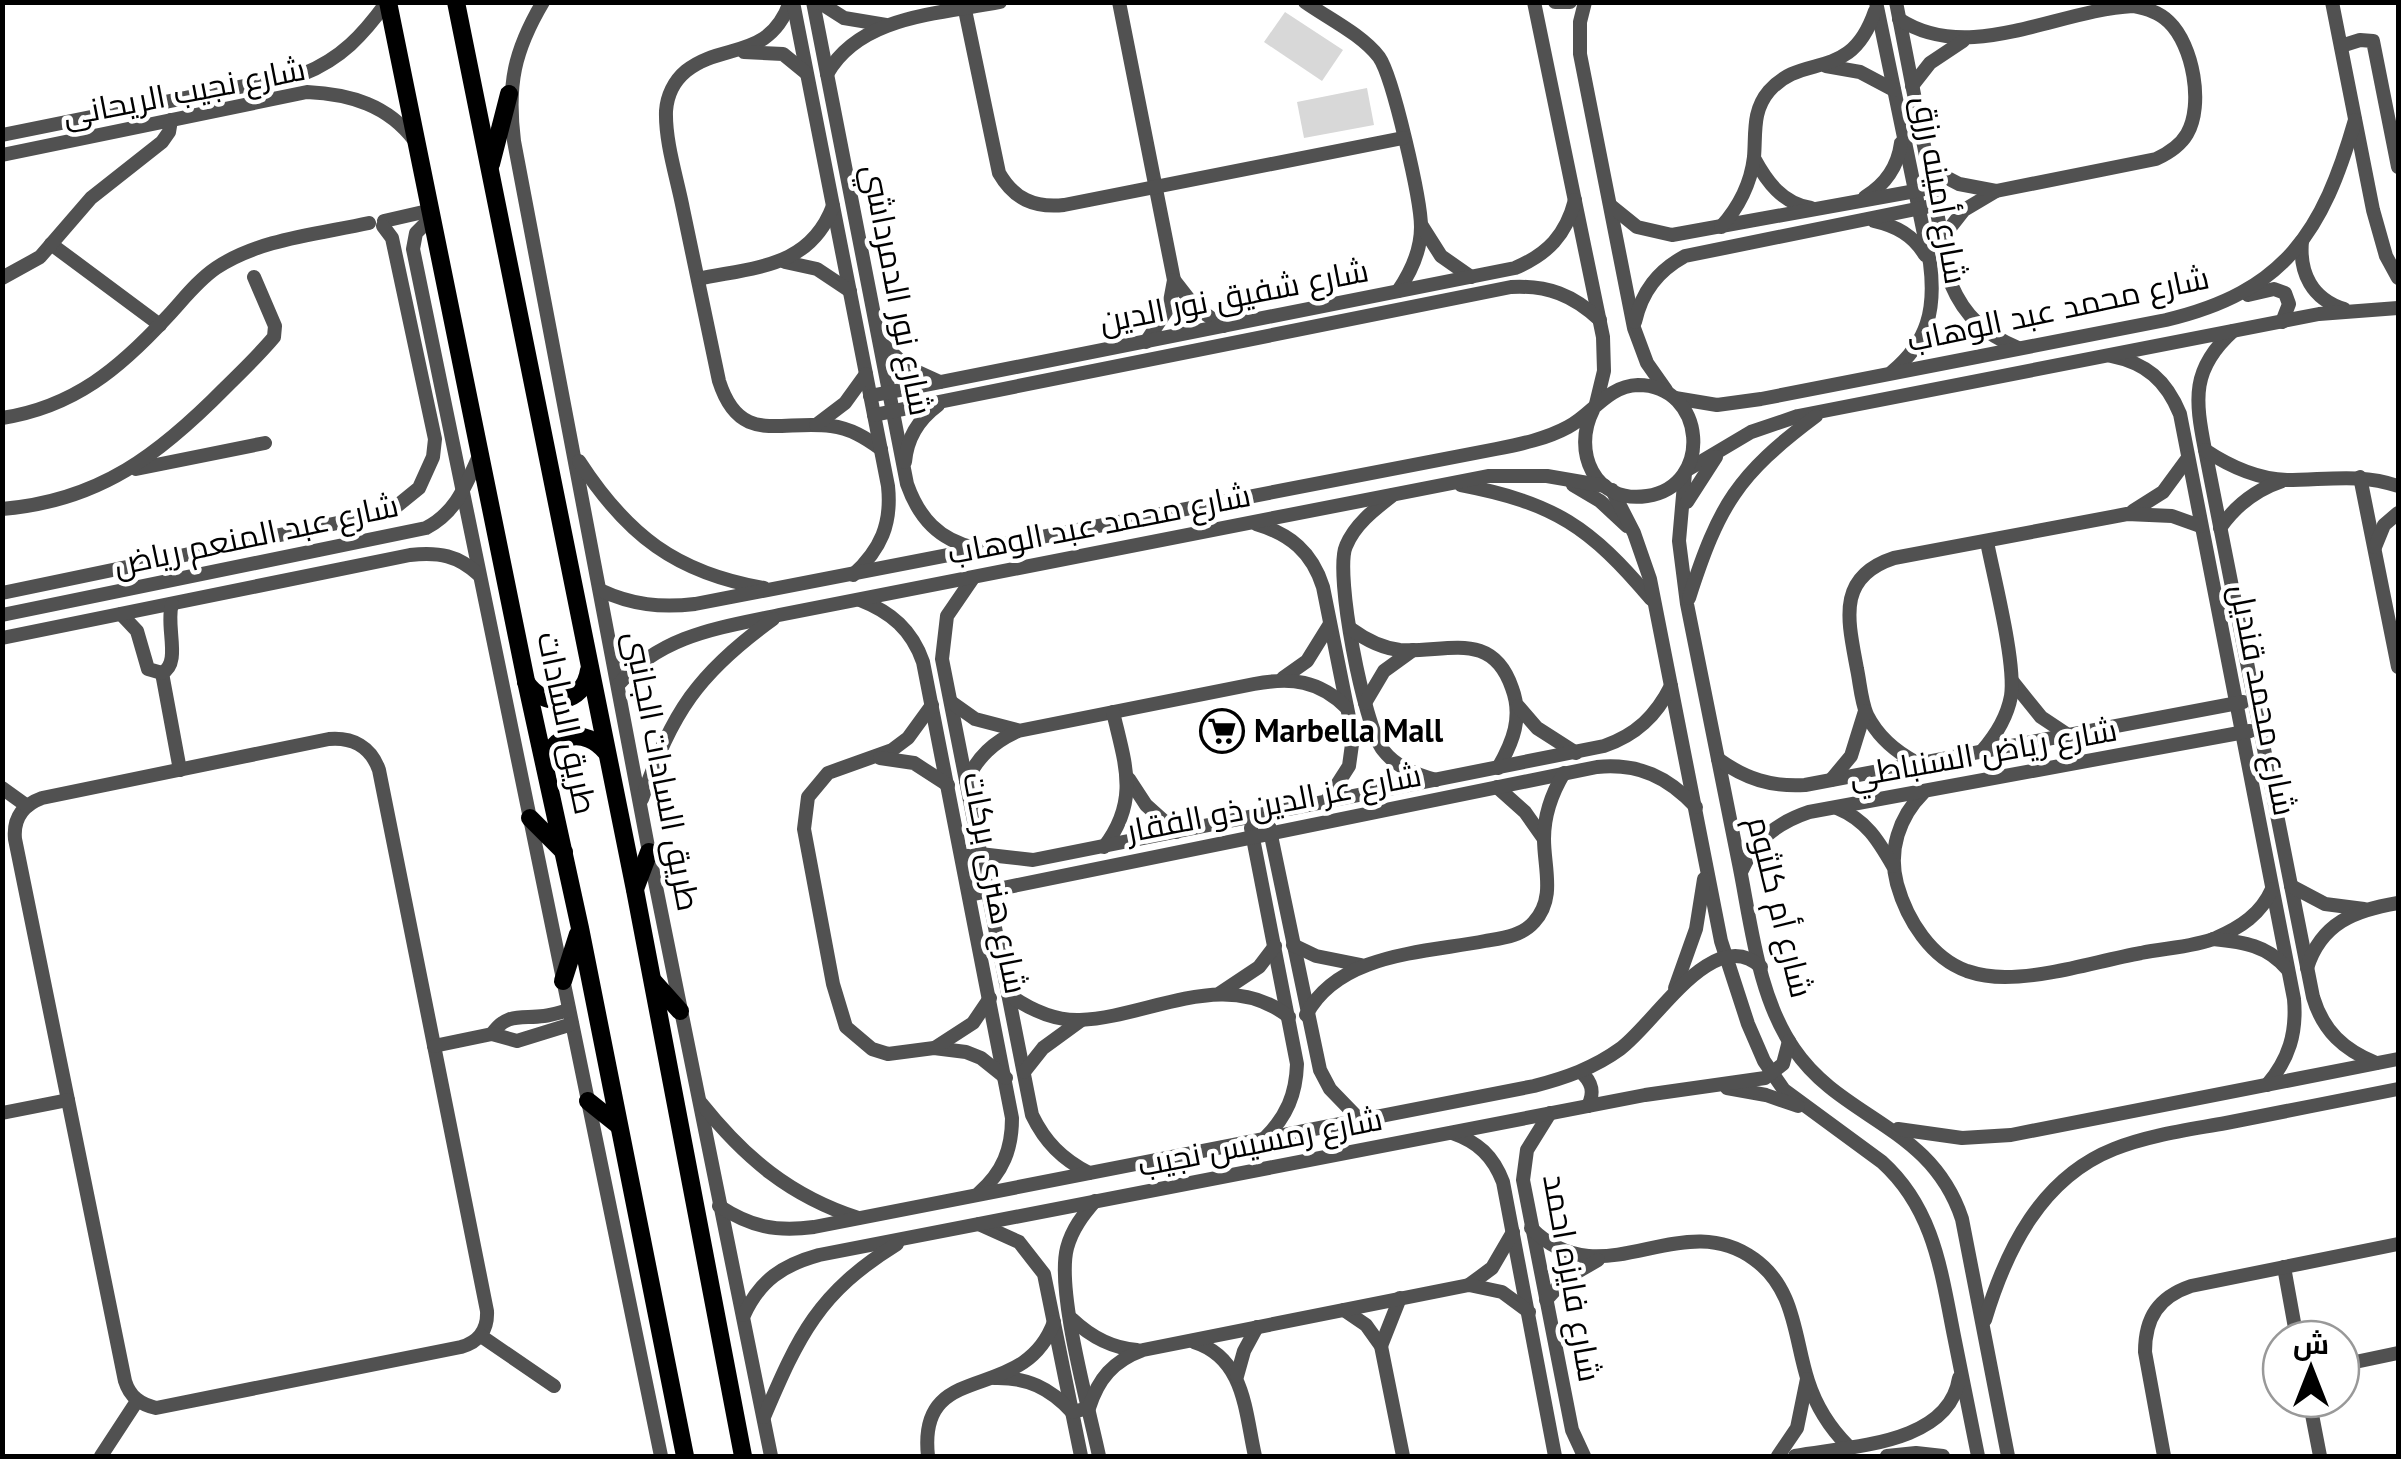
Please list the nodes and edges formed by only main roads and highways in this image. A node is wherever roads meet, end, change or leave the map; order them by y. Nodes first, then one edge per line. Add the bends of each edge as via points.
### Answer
1 (388, 2) edge
2 (456, 2) edge
3 (509, 94) road end
4 (490, 169) junction
5 (589, 667) junction
6 (526, 682) junction
7 (607, 752) junction
8 (545, 770) junction
9 (530, 818) road end
10 (564, 852) junction
11 (649, 852) road end
12 (635, 890) junction
13 (580, 928) junction
14 (652, 980) junction
15 (563, 982) road end
16 (680, 1011) road end
17 (588, 1101) road end
18 (618, 1125) junction
19 (684, 1456) edge
20 (742, 1456) edge

1 - 6 main road, طريق السادات
2 - 4 main road, طريق السادات
3 - 4 main road
4 - 5 main road, طريق السادات
5 - 6 main road via 583,688 564,701 541,698
5 - 7 main road, طريق السادات
6 - 8 main road, طريق السادات
7 - 8 main road via 590,738 568,736 551,749
7 - 12 main road, طريق السادات
8 - 10 main road, طريق السادات
9 - 10 main road
10 - 13 main road, طريق السادات
11 - 12 main road
12 - 14 main road, طريق السادات
13 - 15 main road
13 - 18 main road, طريق السادات
14 - 16 main road
14 - 20 main road, طريق السادات
17 - 18 main road
18 - 19 main road, طريق السادات

